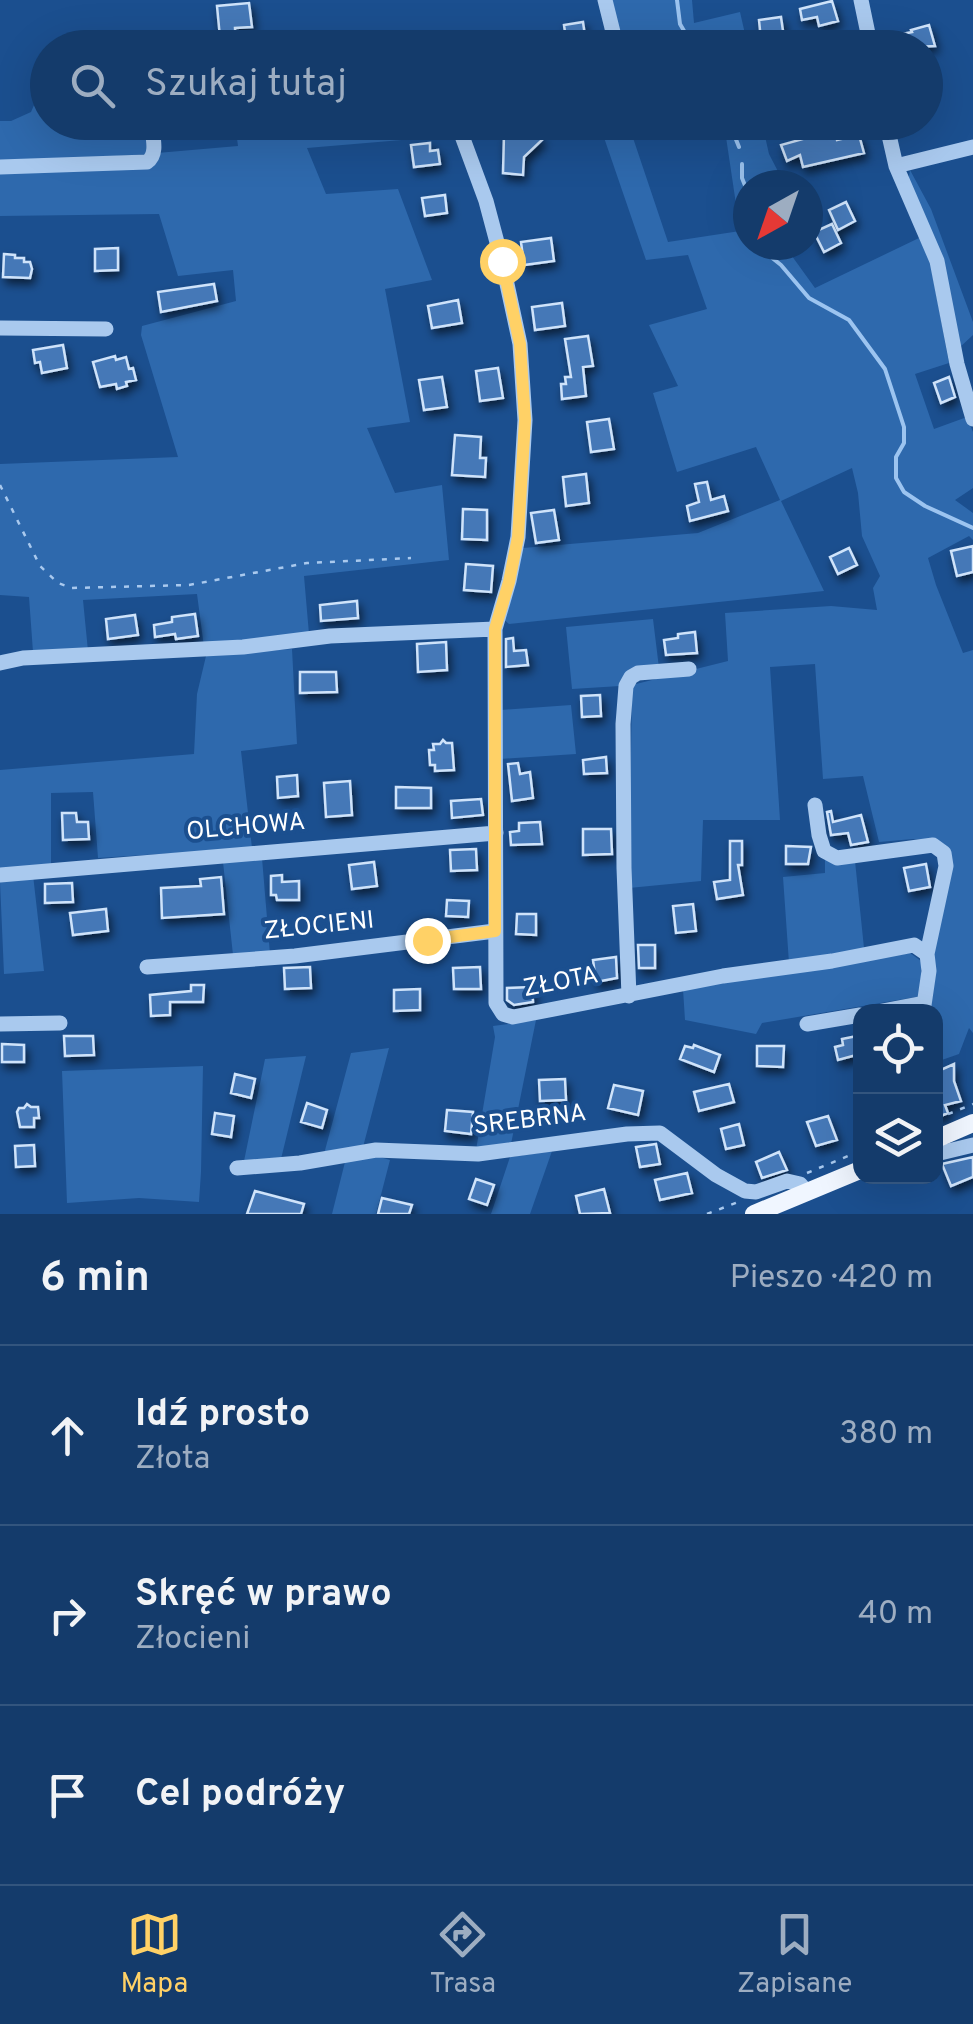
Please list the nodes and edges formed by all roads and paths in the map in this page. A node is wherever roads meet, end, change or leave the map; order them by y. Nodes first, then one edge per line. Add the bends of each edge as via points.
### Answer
1 (605, 0) edge
2 (861, 0) edge
3 (612, 30) edge
4 (867, 30) edge
5 (153, 140) edge
6 (463, 140) edge
7 (890, 140) edge
8 (973, 148) edge
9 (896, 166) junction
10 (0, 167) edge
11 (0, 328) edge
12 (106, 328) dead end
13 (973, 419) edge
14 (0, 485) edge
15 (411, 558) dead end
16 (495, 629) junction
17 (0, 663) edge
18 (689, 669) dead end
19 (814, 805) dead end
20 (496, 833) junction
21 (0, 875) edge
22 (495, 931) junction
23 (927, 954) junction
24 (148, 967) dead end
25 (629, 996) junction
26 (923, 1004) edge
27 (853, 1015) edge
28 (60, 1023) dead end
29 (0, 1024) edge
30 (807, 1024) dead end
31 (973, 1104) edge
32 (943, 1116) edge
33 (973, 1123) edge
34 (943, 1136) edge
35 (973, 1146) edge
36 (943, 1152) edge
37 (853, 1154) edge
38 (237, 1168) dead end
39 (853, 1173) edge
40 (787, 1181) junction
41 (750, 1191) junction
42 (807, 1192) junction
43 (707, 1214) edge
44 (754, 1214) edge

1 - 3 street
2 - 4 street
5 - 10 street via 147,162
6 - 16 street, ZŁOTA via 502,261 520,344 525,420 518,537
7 - 9 street
8 - 9 street
9 - 13 street via 937,261
11 - 12 street
14 - 15 path via 40,566 72,588 189,585 307,563
16 - 17 street
16 - 20 street, ZŁOTA
18 - 25 street via 638,672 626,686
19 - 23 street via 824,852 837,858 934,845 944,853
20 - 21 street, OLCHOWA
20 - 22 street, ZŁOTA
22 - 24 street, ZŁOCIENI
22 - 25 street, ZŁOTA via 496,1003 503,1014 513,1018
23 - 25 street, ZŁOTA via 914,946
23 - 26 street
27 - 30 street
28 - 29 street
31 - 32 path
33 - 34 main road
35 - 36 street
37 - 40 path
38 - 41 street, SREBRNA via 376,1150 478,1154 660,1134
39 - 42 main road
40 - 41 street
40 - 42 street
41 - 43 path
42 - 44 main road

